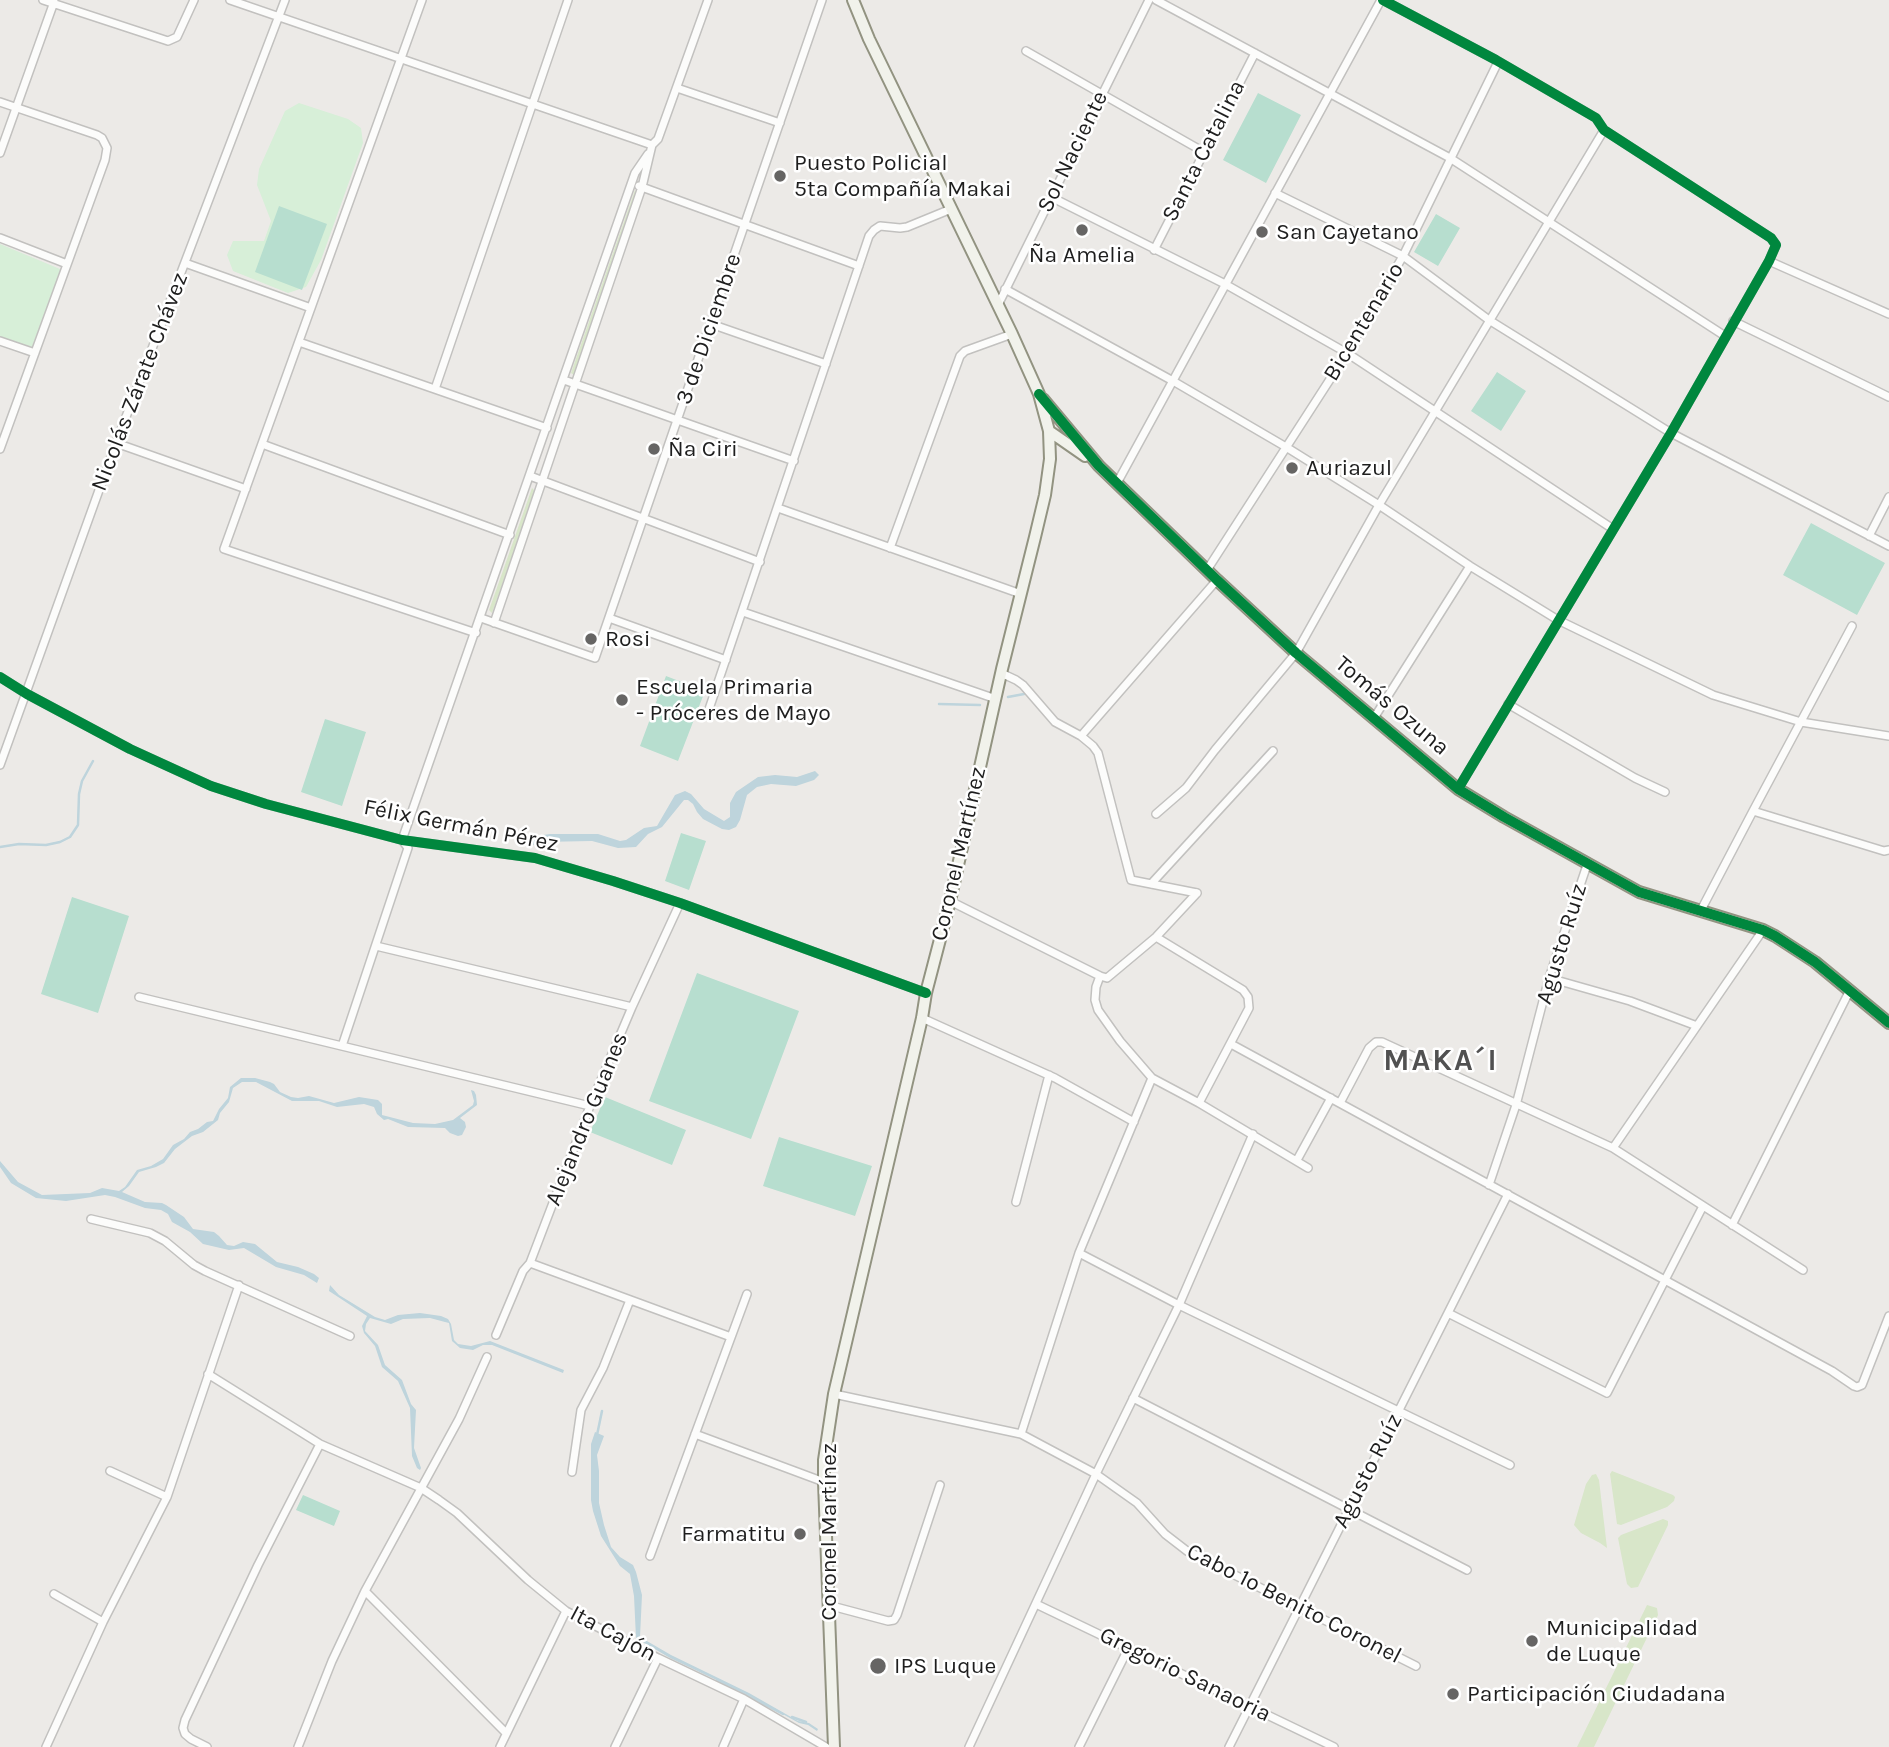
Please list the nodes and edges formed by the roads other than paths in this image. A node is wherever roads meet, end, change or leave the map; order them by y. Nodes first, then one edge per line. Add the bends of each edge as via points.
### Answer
1 (43, 0) edge
2 (194, 0) edge
3 (230, 0) edge
4 (285, 0) edge
5 (422, 0) edge
6 (568, 0) edge
7 (708, 0) edge
8 (822, 0) edge
9 (853, 0) edge
10 (1149, 0) edge
11 (1156, 0) edge
12 (1382, 0) edge
13 (54, 2) edge
14 (278, 16) junction
15 (1026, 51) dead end
16 (1255, 53) junction
17 (401, 58) junction
18 (1498, 62) junction
19 (677, 88) junction
20 (1330, 93) junction
21 (1102, 94) junction
22 (0, 102) edge
23 (533, 103) junction
24 (16, 107) junction
25 (780, 123) junction
26 (1604, 130) junction
27 (652, 145) junction
28 (1204, 152) junction
29 (0, 153) edge
30 (648, 154) junction
31 (1450, 158) junction
32 (632, 183) junction
33 (642, 187) junction
34 (1275, 193) junction
35 (1051, 197) junction
36 (951, 209) junction
37 (1548, 221) junction
38 (744, 225) junction
39 (0, 238) edge
40 (1154, 250) junction
41 (1403, 256) junction
42 (1769, 261) junction
43 (185, 263) junction
44 (67, 264) junction
45 (859, 267) junction
46 (1225, 284) junction
47 (1005, 289) junction
48 (998, 305) junction
49 (311, 308) junction
50 (1889, 314) edge
51 (1489, 320) junction
52 (1733, 321) junction
53 (710, 324) junction
54 (1012, 334) junction
55 (1725, 336) junction
56 (0, 341) edge
57 (299, 342) junction
58 (1347, 353) junction
59 (34, 354) junction
60 (826, 364) junction
61 (564, 380) junction
62 (1173, 381) junction
63 (575, 384) junction
64 (435, 389) junction
65 (1039, 394) junction
66 (1889, 397) edge
67 (1434, 412) junction
68 (677, 420) junction
69 (547, 428) junction
70 (1049, 431) junction
71 (1671, 433) junction
72 (116, 443) junction
73 (262, 444) junction
74 (1286, 447) junction
75 (0, 449) edge
76 (794, 461) junction
77 (1099, 466) junction
78 (530, 476) junction
79 (542, 481) junction
80 (1117, 483) junction
81 (246, 489) junction
82 (1889, 497) edge
83 (1379, 505) junction
84 (778, 508) junction
85 (643, 518) junction
86 (1613, 529) junction
87 (510, 535) junction
88 (1869, 536) junction
89 (1889, 546) edge
90 (890, 548) junction
91 (760, 562) junction
92 (1470, 566) junction
93 (1207, 570) junction
94 (1217, 580) junction
95 (1021, 594) junction
96 (743, 612) junction
97 (481, 618) junction
98 (609, 618) junction
99 (1558, 620) junction
100 (494, 623) junction
101 (1852, 626) dead end
102 (476, 633) junction
103 (1296, 653) junction
104 (726, 660) junction
105 (1001, 673) junction
106 (0, 677) edge
107 (27, 694) junction
108 (996, 699) junction
109 (1508, 704) junction
110 (707, 715) dead end
111 (1374, 718) junction
112 (1801, 722) junction
113 (1081, 736) junction
114 (1889, 736) edge
115 (1273, 751) dead end
116 (0, 765) edge
117 (1458, 789) junction
118 (1665, 792) dead end
119 (1752, 811) junction
120 (1156, 814) dead end
121 (402, 840) junction
122 (1889, 850) edge
123 (1587, 865) junction
124 (1151, 884) junction
125 (950, 901) junction
126 (680, 903) junction
127 (1700, 912) junction
128 (1763, 930) junction
129 (1156, 937) junction
130 (376, 946) junction
131 (1100, 976) junction
132 (1549, 978) junction
133 (1850, 990) junction
134 (926, 993) junction
135 (139, 997) dead end
136 (632, 1007) junction
137 (922, 1018) junction
138 (1889, 1023) edge
139 (1696, 1026) junction
140 (1231, 1044) junction
141 (342, 1046) junction
142 (1049, 1075) junction
143 (1153, 1078) junction
144 (1331, 1098) junction
145 (1199, 1103) junction
146 (1340, 1103) junction
147 (1516, 1105) junction
148 (590, 1106) junction
149 (1134, 1122) junction
150 (1253, 1134) junction
151 (1613, 1148) junction
152 (1297, 1160) junction
153 (1308, 1168) dead end
154 (1489, 1185) junction
155 (1508, 1194) junction
156 (1016, 1202) dead end
157 (1703, 1206) junction
158 (92, 1219) dead end
159 (1732, 1225) junction
160 (1079, 1253) junction
161 (530, 1263) junction
162 (1802, 1270) dead end
163 (1665, 1280) junction
164 (239, 1285) junction
165 (747, 1294) dead end
166 (631, 1300) junction
167 (1179, 1305) junction
168 (1448, 1313) junction
169 (1889, 1316) edge
170 (496, 1335) dead end
171 (350, 1336) dead end
172 (731, 1337) junction
173 (487, 1357) dead end
174 (208, 1374) junction
175 (834, 1394) junction
176 (1133, 1398) junction
177 (1398, 1411) junction
178 (695, 1434) junction
179 (1021, 1434) junction
180 (320, 1444) junction
181 (1510, 1465) dead end
182 (110, 1471) dead end
183 (572, 1472) dead end
184 (1096, 1474) junction
185 (824, 1482) junction
186 (940, 1485) dead end
187 (421, 1488) junction
188 (167, 1497) junction
189 (1349, 1509) junction
190 (650, 1556) dead end
191 (1467, 1570) dead end
192 (365, 1591) junction
193 (54, 1594) dead end
194 (1036, 1604) junction
195 (828, 1605) junction
196 (1300, 1608) junction
197 (566, 1611) junction
198 (103, 1622) junction
199 (1129, 1647) junction
200 (658, 1658) junction
201 (1416, 1666) dead end
202 (744, 1699) junction
203 (1249, 1707) junction
204 (506, 1733) junction
205 (972, 1746) edge
206 (46, 1747) edge
207 (207, 1747) edge
208 (298, 1747) edge
209 (500, 1747) edge
210 (615, 1747) edge
211 (723, 1747) edge
212 (826, 1747) edge
213 (834, 1747) edge
214 (1079, 1747) edge
215 (1229, 1747) edge
216 (1334, 1747) edge

1 - 13 street
2 - 13 street via 177,37 167,41
3 - 14 street
4 - 14 street, Nicolás Zárate Chávez
5 - 17 street
6 - 23 street
7 - 19 street
8 - 25 street, 3 de Diciembre
9 - 36 main road, Coronel Martínez
10 - 21 street, Sol Naciente
11 - 16 street
12 - 18 street
12 - 20 street
13 - 24 street
14 - 17 street
14 - 43 street, Nicolás Zárate Chávez
15 - 21 street
16 - 20 street
16 - 28 street, Santa Catalina
17 - 23 street
17 - 49 street
18 - 26 street via 1596,118
18 - 31 street, Bicentenario
19 - 25 street
19 - 27 street
20 - 31 street
20 - 34 street
21 - 28 street
21 - 35 street, Sol Naciente
22 - 24 street
23 - 27 street
23 - 64 street
24 - 29 street
24 - 44 street via 97,135 106,145 105,160
25 - 38 street, 3 de Diciembre
26 - 37 street
26 - 42 street via 1771,238 1776,248
27 - 30 street
28 - 40 street, Santa Catalina
30 - 32 street
30 - 33 street
31 - 37 street
31 - 41 street, Bicentenario
32 - 33 street
32 - 61 street
33 - 38 street
33 - 63 street
34 - 41 street
34 - 46 street
35 - 40 street
35 - 47 street, Sol Naciente
36 - 45 street via 907,227 877,227
36 - 48 main road, Coronel Martínez
37 - 51 street
37 - 55 street
38 - 45 street
38 - 53 street, 3 de Diciembre
39 - 44 street
40 - 46 street
41 - 51 street
41 - 58 street, Bicentenario
42 - 50 street
42 - 52 street
43 - 49 street
43 - 72 street, Nicolás Zárate Chávez
44 - 59 street
45 - 60 street
46 - 58 street
46 - 62 street
47 - 48 street, Sol Naciente
47 - 62 street
48 - 54 main road, Coronel Martínez
49 - 57 street
51 - 67 street
51 - 71 street
52 - 55 street
52 - 66 street
53 - 60 street
53 - 68 street, 3 de Diciembre
54 - 65 main road, Coronel Martínez
54 - 90 street via 960,356
55 - 71 street
56 - 59 street
57 - 64 street
57 - 73 street
58 - 67 street
58 - 74 street, Bicentenario
59 - 75 street
60 - 76 street
61 - 63 street
61 - 69 street
62 - 74 street
62 - 80 street
63 - 68 street
63 - 79 street
64 - 69 street
65 - 70 main road, Coronel Martínez
65 - 77 main road, Tomás Ozuna
67 - 83 street
67 - 86 street
68 - 76 street
68 - 85 street, 3 de Diciembre
69 - 78 street
70 - 77 main road, Tomás Ozuna
70 - 95 main road, Coronel Martínez via 1045,495
71 - 86 street
71 - 88 street
72 - 81 street
72 - 107 street, Nicolás Zárate Chávez
73 - 81 street
73 - 87 street
74 - 83 street
74 - 93 street, Bicentenario
76 - 84 street
77 - 80 main road, Tomás Ozuna
78 - 79 street
78 - 87 street
79 - 85 street
79 - 100 street
80 - 93 main road, Tomás Ozuna
81 - 102 street via 224,549
82 - 88 street
83 - 92 street
83 - 103 street
84 - 90 street
84 - 91 street
85 - 91 street
85 - 98 street, 3 de Diciembre
86 - 99 street
87 - 97 street
88 - 89 street
90 - 95 street
91 - 96 street
92 - 99 street
92 - 111 street
93 - 94 main road, Tomás Ozuna
94 - 103 main road, Tomás Ozuna
94 - 113 street
95 - 105 main road, Coronel Martínez
96 - 104 street
96 - 108 street
97 - 100 street
97 - 102 street
98 - 100 street, 3 de Diciembre via 595,658
98 - 104 street
99 - 109 street
99 - 112 street via 1713,695
101 - 112 street
102 - 121 street
103 - 111 main road, Tomás Ozuna
103 - 120 street via 1186,788
104 - 110 street
105 - 108 main road, Coronel Martínez
105 - 113 street via 1023,685 1055,722
106 - 107 street, Félix Germán Pérez
107 - 116 street, Nicolás Zárate Chávez
107 - 121 street, Félix Germán Pérez via 211,786
108 - 125 main road, Coronel Martínez
109 - 117 street
109 - 118 street
111 - 117 main road, Tomás Ozuna
112 - 114 street
112 - 119 street
113 - 124 street via 1098,753 1129,877
115 - 124 street
117 - 123 main road, Tomás Ozuna
119 - 122 street
119 - 127 street
121 - 126 street, Félix Germán Pérez via 535,858
121 - 130 street via 408,848
123 - 127 main road, Tomás Ozuna via 1639,892
123 - 132 street, Agusto Ruíz
124 - 129 street via 1197,893
125 - 131 street
125 - 134 main road, Coronel Martínez
126 - 134 street, Félix Germán Pérez
126 - 136 street, Alejandro Guanes
127 - 128 main road, Tomás Ozuna
128 - 133 main road, Tomás Ozuna
128 - 139 street
129 - 131 street via 1107,978
129 - 140 street via 1248,997 1249,1008
130 - 136 street
130 - 141 street
131 - 143 street via 1095,1000 1098,1010
132 - 139 street
132 - 147 street, Agusto Ruíz
133 - 138 main road, Tomás Ozuna
133 - 159 street
134 - 137 main road, Coronel Martínez
135 - 141 street
136 - 148 street, Alejandro Guanes
137 - 142 street
137 - 175 main road, Coronel Martínez
139 - 151 street
140 - 144 street
140 - 145 street
141 - 148 street
142 - 149 street
142 - 156 street
143 - 145 street
143 - 149 street
144 - 146 street
144 - 152 street
145 - 150 street
146 - 147 street via 1369,1048 1380,1041
146 - 154 street
147 - 151 street
147 - 154 street, Agusto Ruíz
148 - 161 street, Alejandro Guanes
149 - 160 street
150 - 152 street
150 - 167 street
151 - 157 street
152 - 153 street
154 - 155 street
155 - 163 street
155 - 168 street, Agusto Ruíz
157 - 159 street
157 - 163 street
158 - 164 street via 150,1233 194,1265
159 - 162 street
160 - 167 street
160 - 179 street
161 - 166 street
161 - 170 street, Alejandro Guanes
163 - 168 street via 1607,1393
163 - 169 street via 1857,1387 1862,1385
164 - 171 street
164 - 174 street
165 - 172 street
166 - 172 street
166 - 183 street via 581,1409
167 - 176 street
167 - 177 street
168 - 177 street, Agusto Ruíz
172 - 178 street
173 - 187 street
174 - 180 street, Ita Cajón
174 - 188 street
175 - 179 street, Cabo 1o Benito Coronel
175 - 185 main road, Coronel Martínez
176 - 184 street
176 - 189 street
177 - 181 street
177 - 189 street, Agusto Ruíz
178 - 185 street
178 - 190 street
179 - 184 street, Cabo 1o Benito Coronel
180 - 187 street, Ita Cajón
180 - 207 street via 185,1720 185,1734
182 - 188 street
184 - 194 street
184 - 196 street, Cabo 1o Benito Coronel via 1137,1503 1187,1551
185 - 195 main road, Coronel Martínez
186 - 195 street via 894,1620
187 - 192 street
187 - 197 street, Ita Cajón via 457,1513
188 - 198 street
189 - 191 street
189 - 196 street, Agusto Ruíz
192 - 204 street
192 - 208 street
193 - 198 street
194 - 199 street, Gregorio Sanaoria
194 - 205 street
195 - 213 main road, Coronel Martínez
196 - 201 street, Cabo 1o Benito Coronel
196 - 203 street, Agusto Ruíz
197 - 200 street, Ita Cajón
197 - 204 street
198 - 206 street
199 - 203 street, Gregorio Sanaoria
199 - 214 street
200 - 202 street, Ita Cajón
200 - 210 street
202 - 211 street
202 - 212 street, Ita Cajón
203 - 215 street, Agusto Ruíz
203 - 216 street, Gregorio Sanaoria
204 - 209 street

